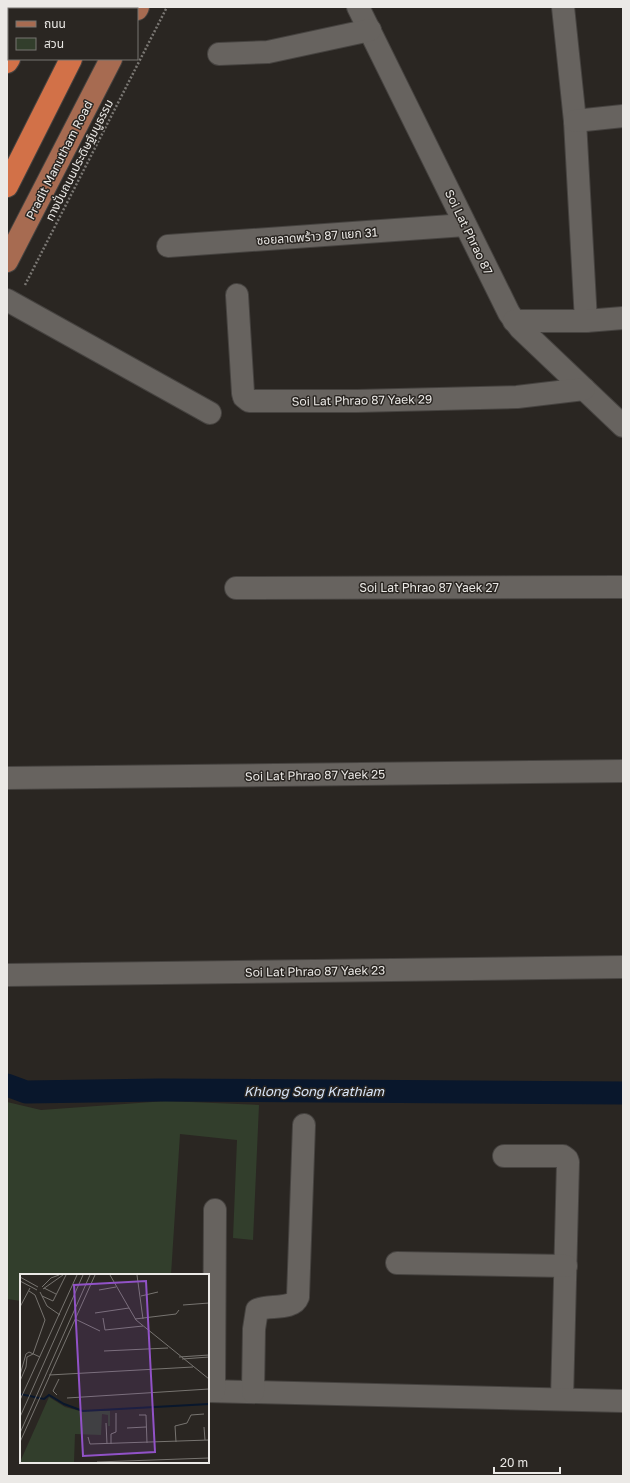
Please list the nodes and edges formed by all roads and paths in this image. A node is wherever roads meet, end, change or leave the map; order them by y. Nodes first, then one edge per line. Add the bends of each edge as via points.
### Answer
1 (167, 7) edge
2 (358, 7) edge
3 (564, 7) edge
4 (370, 30) junction
5 (219, 54) dead end
6 (70, 60) edge
7 (110, 60) edge
8 (623, 116) edge
9 (574, 121) junction
10 (7, 186) edge
11 (466, 225) junction
12 (168, 246) dead end
13 (7, 261) edge
14 (237, 295) dead end
15 (11, 303) edge
16 (623, 318) edge
17 (514, 321) junction
18 (586, 321) junction
19 (584, 389) junction
20 (210, 413) dead end
21 (623, 426) edge
22 (623, 587) edge
23 (236, 588) dead end
24 (623, 771) edge
25 (7, 778) edge
26 (623, 967) edge
27 (7, 976) edge
28 (304, 1125) dead end
29 (504, 1156) dead end
30 (215, 1210) dead end
31 (397, 1262) dead end
32 (566, 1266) junction
33 (211, 1391) edge
34 (253, 1392) junction
35 (562, 1399) junction
36 (623, 1401) edge

1 - 15 path, ทางปั่นถนนประดิษฐ์มนูธรรม
2 - 4 street, Soi Lat Phrao 87
3 - 9 street
4 - 5 street via 268,52
4 - 11 street, Soi Lat Phrao 87
6 - 10 highway
7 - 13 main road, Pradit Manutham Road
8 - 9 street
9 - 18 street
11 - 12 street, ซอยลาดพร้าว 87 แยก 31
11 - 17 street, Soi Lat Phrao 87
14 - 19 street, Soi Lat Phrao 87 Yaek 29 via 243,393 249,400 357,401 517,397
15 - 20 street
16 - 18 street
17 - 18 street
17 - 19 street, Soi Lat Phrao 87
19 - 21 street, Soi Lat Phrao 87
22 - 23 street, Soi Lat Phrao 87 Yaek 27
24 - 25 street, Soi Lat Phrao 87 Yaek 25
26 - 27 street, Soi Lat Phrao 87 Yaek 23
28 - 34 street via 298,1297 293,1303 257,1310 254,1329
29 - 32 street via 567,1158
30 - 33 street
31 - 32 street
32 - 35 street
33 - 34 street
34 - 35 street
35 - 36 street

